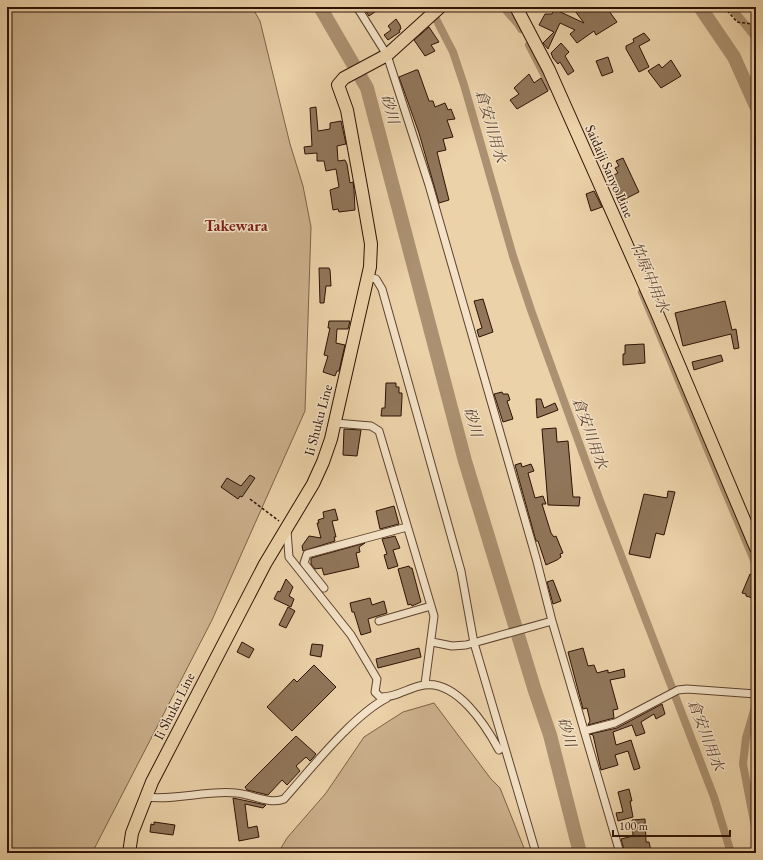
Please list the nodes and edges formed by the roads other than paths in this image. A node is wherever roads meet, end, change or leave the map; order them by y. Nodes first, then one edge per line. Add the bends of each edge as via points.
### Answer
1 (357, 7) edge
2 (440, 7) edge
3 (516, 7) edge
4 (384, 57) junction
5 (368, 277) junction
6 (335, 423) junction
7 (407, 527) junction
8 (287, 528) junction
9 (756, 548) edge
10 (324, 588) dead end
11 (431, 606) junction
12 (380, 621) dead end
13 (552, 621) junction
14 (432, 642) junction
15 (475, 643) junction
16 (425, 684) junction
17 (756, 694) edge
18 (389, 697) junction
19 (584, 731) junction
20 (499, 750) dead end
21 (145, 797) junction
22 (129, 853) edge
23 (536, 853) edge
24 (620, 853) edge

1 - 4 street
2 - 4 main road, Ii Shuku Line
3 - 9 main road, Saidaiji Sanyo Line via 549,70 645,284
4 - 5 main road, Ii Shuku Line via 344,78 338,85 347,110 371,244
4 - 13 street via 429,185
5 - 6 main road, Ii Shuku Line
5 - 15 street via 376,279 382,289 461,571
6 - 7 street via 371,426 379,431
6 - 8 main road, Ii Shuku Line via 313,484
7 - 10 street via 307,554 304,563
7 - 11 street
8 - 18 street via 289,557 351,635 376,679 375,692 380,697
8 - 21 main road, Ii Shuku Line via 265,564
11 - 12 street
11 - 14 street via 434,616
13 - 15 street
13 - 19 street
14 - 15 street via 452,646
14 - 16 street
15 - 23 street
16 - 18 street
16 - 20 street via 451,690 465,701
17 - 19 street via 678,690 615,723
18 - 21 street via 379,702 347,730 284,799 277,802 246,793 221,792 158,799
19 - 24 street
21 - 22 main road, Ii Shuku Line via 132,833

